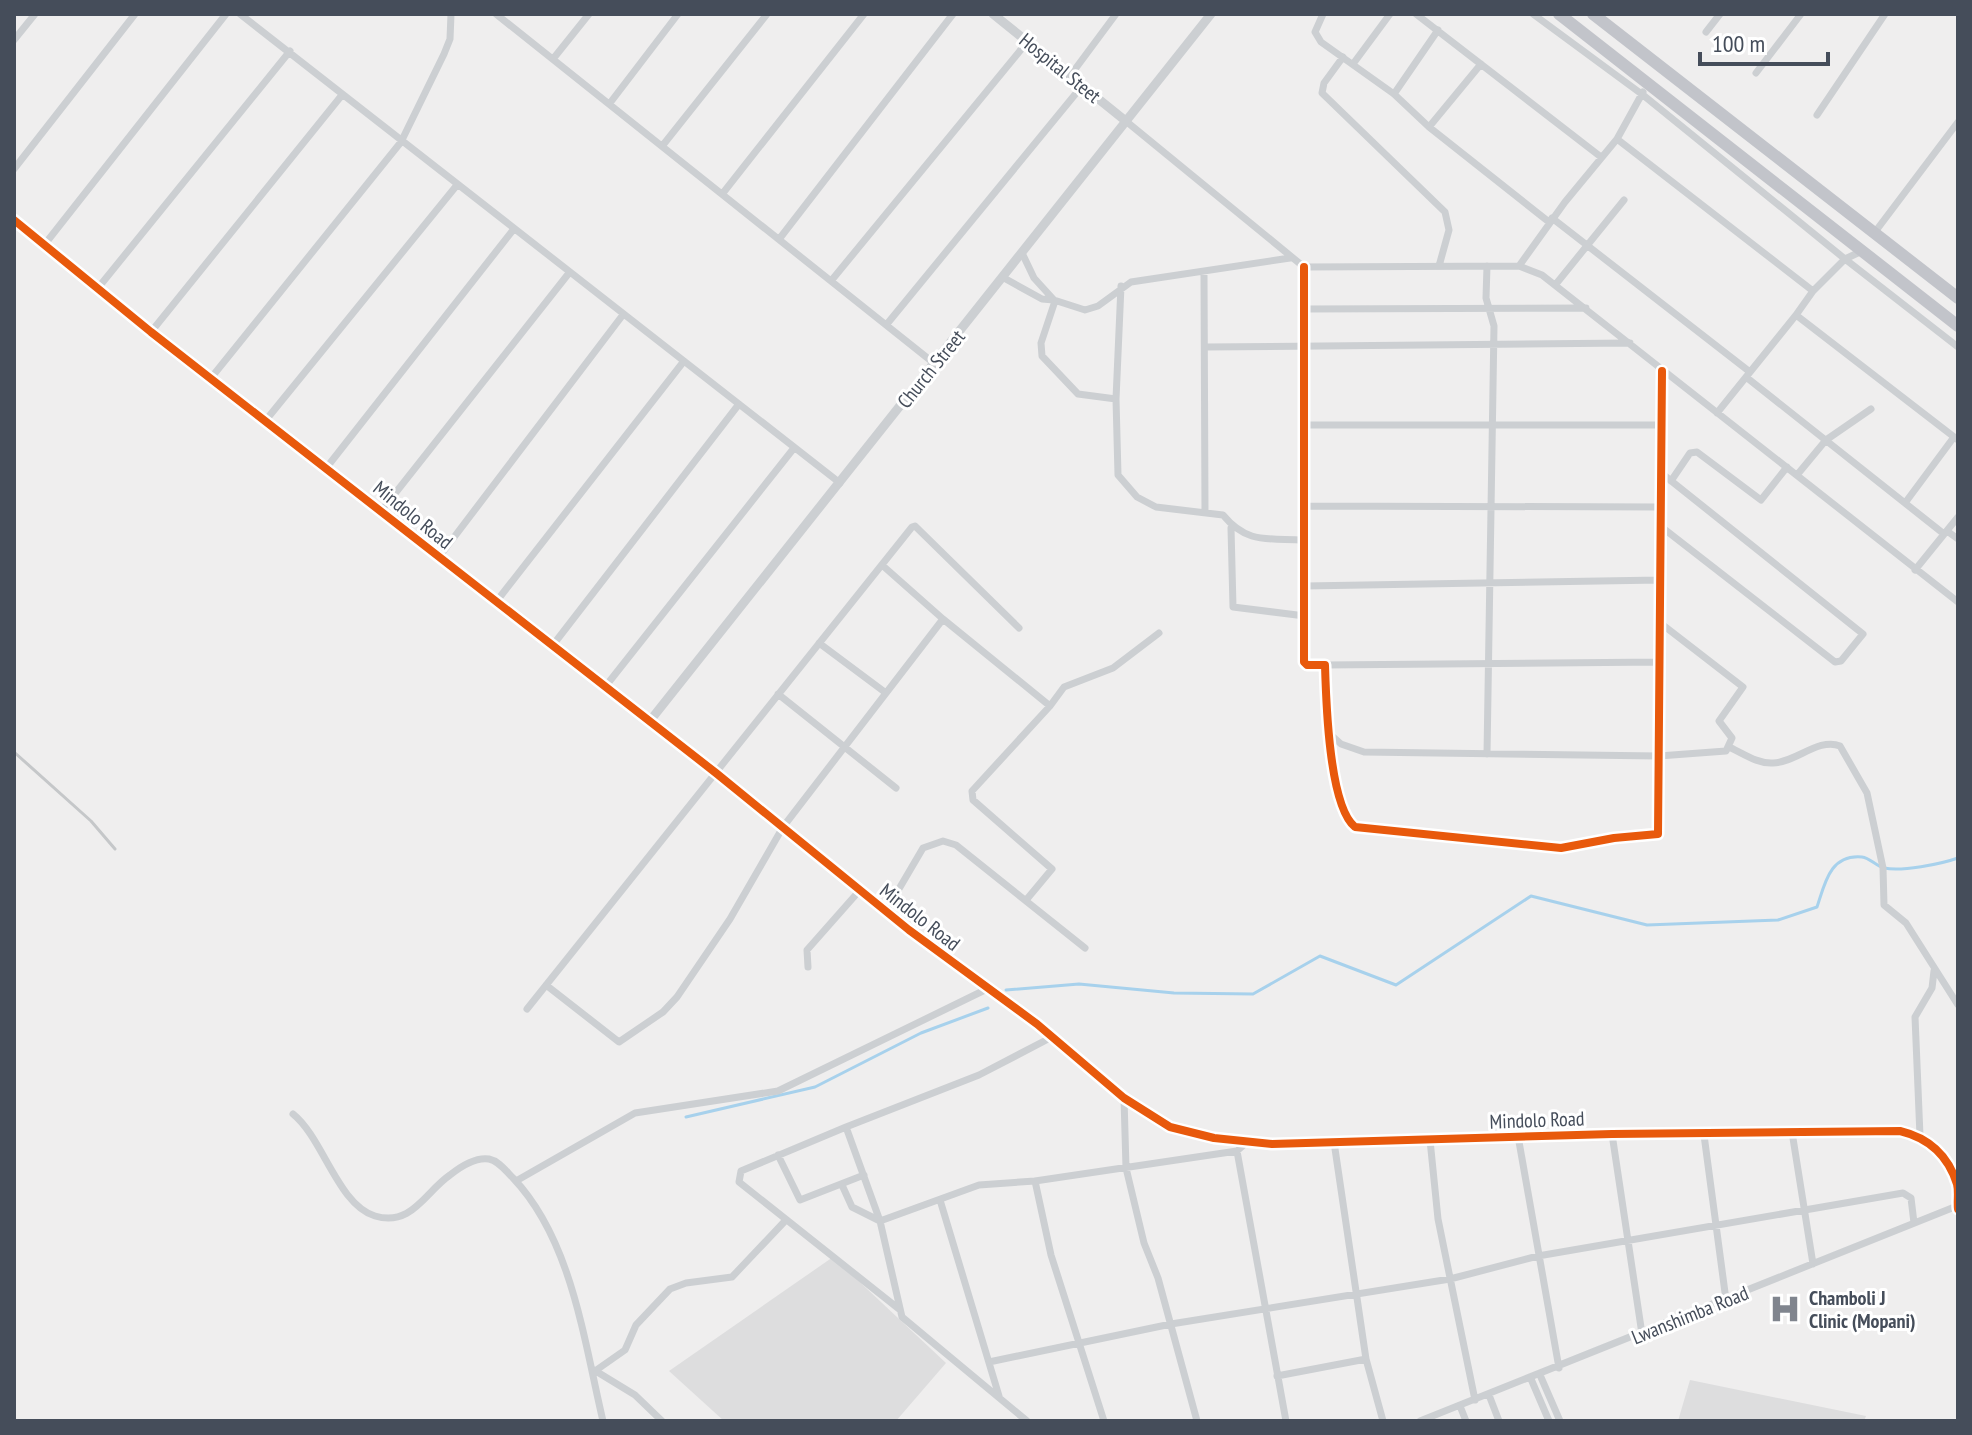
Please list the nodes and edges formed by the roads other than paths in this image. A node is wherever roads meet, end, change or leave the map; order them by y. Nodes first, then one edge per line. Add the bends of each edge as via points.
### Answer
1 (35, 14) edge
2 (135, 14) edge
3 (226, 14) edge
4 (240, 14) edge
5 (451, 14) edge
6 (589, 14) edge
7 (678, 14) edge
8 (767, 14) edge
9 (864, 14) edge
10 (953, 14) edge
11 (993, 14) edge
12 (1116, 14) edge
13 (1211, 14) edge
14 (1323, 14) edge
15 (1390, 14) edge
16 (1416, 14) edge
17 (1533, 14) edge
18 (1559, 14) edge
19 (1593, 14) edge
20 (1720, 14) edge
21 (1801, 14) edge
22 (1885, 14) edge
23 (499, 15) edge
24 (1438, 30) junction
25 (1706, 32) dead end
26 (14, 40) edge
27 (1028, 41) junction
28 (290, 51) junction
29 (1343, 57) junction
30 (553, 59) junction
31 (1353, 64) junction
32 (1481, 64) junction
33 (1756, 73) dead end
34 (1070, 76) junction
35 (1082, 86) junction
36 (1644, 88) junction
37 (1394, 94) junction
38 (342, 95) junction
39 (610, 103) junction
40 (1817, 115) dead end
41 (1127, 122) junction
42 (1958, 122) edge
43 (1429, 127) junction
44 (1617, 139) junction
45 (401, 142) junction
46 (663, 145) junction
47 (1601, 157) junction
48 (14, 169) edge
49 (457, 185) junction
50 (723, 193) junction
51 (1624, 200) dead end
52 (14, 220) edge
53 (1550, 220) junction
54 (513, 230) junction
55 (1875, 232) junction
56 (780, 238) junction
57 (45, 244) junction
58 (1586, 244) junction
59 (1862, 251) junction
60 (1023, 255) junction
61 (1290, 258) junction
62 (1845, 259) junction
63 (1439, 266) junction
64 (1487, 266) junction
65 (1519, 266) junction
66 (1304, 267) junction
67 (569, 273) junction
68 (1204, 273) junction
69 (1004, 278) junction
70 (831, 281) junction
71 (1556, 284) junction
72 (1121, 286) junction
73 (98, 288) junction
74 (1813, 291) junction
75 (1958, 298) edge
76 (1055, 300) junction
77 (1586, 308) junction
78 (1305, 309) junction
79 (1491, 310) junction
80 (1796, 315) junction
81 (622, 316) junction
82 (887, 324) junction
83 (1958, 326) edge
84 (151, 332) junction
85 (1630, 343) junction
86 (1492, 346) junction
87 (1206, 347) junction
88 (1304, 347) junction
89 (1958, 347) edge
90 (684, 361) junction
91 (935, 364) junction
92 (1662, 371) junction
93 (1748, 374) junction
94 (211, 378) junction
95 (1116, 399) junction
96 (739, 404) junction
97 (1871, 409) dead end
98 (1717, 413) junction
99 (266, 420) junction
100 (1304, 425) junction
101 (1660, 425) junction
102 (1491, 426) junction
103 (1956, 438) edge
104 (1826, 440) junction
105 (794, 448) junction
106 (327, 467) junction
107 (1787, 467) junction
108 (1660, 472) junction
109 (1797, 475) junction
110 (1671, 481) junction
111 (840, 483) junction
112 (1905, 503) junction
113 (1491, 504) junction
114 (1303, 506) junction
115 (1659, 507) junction
116 (382, 510) junction
117 (1205, 512) junction
118 (1958, 517) edge
119 (1659, 525) junction
120 (1231, 528) junction
121 (1946, 533) junction
122 (1958, 539) edge
123 (1303, 540) junction
124 (439, 557) junction
125 (882, 565) junction
126 (1915, 570) junction
127 (1660, 580) junction
128 (1492, 581) junction
129 (1305, 586) junction
130 (496, 602) junction
131 (1958, 602) edge
132 (1305, 616) junction
133 (943, 619) junction
134 (1659, 622) junction
135 (1019, 628) dead end
136 (1159, 633) dead end
137 (819, 643) junction
138 (553, 645) junction
139 (1491, 661) junction
140 (1659, 662) junction
141 (1325, 665) junction
142 (605, 687) junction
143 (886, 693) junction
144 (778, 694) junction
145 (1050, 706) junction
146 (649, 722) junction
147 (1329, 734) junction
148 (846, 748) junction
149 (1731, 748) junction
150 (1487, 754) junction
151 (1659, 756) junction
152 (716, 773) junction
153 (896, 788) dead end
154 (783, 827) junction
155 (860, 890) junction
156 (1027, 899) junction
157 (886, 911) junction
158 (1085, 948) dead end
159 (808, 967) dead end
160 (1934, 970) junction
161 (546, 985) junction
162 (989, 988) junction
163 (1958, 1005) edge
164 (527, 1009) dead end
165 (1052, 1037) junction
166 (1124, 1098) junction
167 (293, 1114) dead end
168 (846, 1127) junction
169 (1792, 1132) junction
170 (1612, 1134) junction
171 (1704, 1135) junction
172 (1518, 1136) junction
173 (1920, 1136) junction
174 (1430, 1140) junction
175 (1334, 1142) junction
176 (1246, 1143) junction
177 (1237, 1151) junction
178 (778, 1155) junction
179 (1126, 1168) junction
180 (864, 1175) junction
181 (516, 1181) junction
182 (1035, 1181) junction
183 (842, 1185) junction
184 (1958, 1186) edge
185 (940, 1200) junction
186 (1958, 1207) edge
187 (1805, 1210) junction
188 (785, 1221) junction
189 (880, 1221) junction
190 (1914, 1223) junction
191 (1715, 1225) junction
192 (1627, 1243) junction
193 (1538, 1256) junction
194 (1813, 1264) junction
195 (1450, 1279) junction
196 (1358, 1293) junction
197 (1726, 1300) junction
198 (899, 1309) junction
199 (1266, 1309) junction
200 (1171, 1324) junction
201 (1642, 1334) junction
202 (1079, 1342) junction
203 (1366, 1359) junction
204 (989, 1362) junction
205 (1559, 1368) junction
206 (593, 1370) junction
207 (1540, 1375) junction
208 (1277, 1376) junction
209 (1531, 1379) junction
210 (1489, 1395) junction
211 (999, 1399) junction
212 (1475, 1400) junction
213 (1460, 1406) junction
214 (603, 1421) edge
215 (662, 1421) edge
216 (1027, 1421) edge
217 (1104, 1421) edge
218 (1197, 1421) edge
219 (1286, 1421) edge
220 (1383, 1421) edge
221 (1421, 1421) edge
222 (1466, 1421) edge
223 (1499, 1421) edge
224 (1549, 1421) edge
225 (1560, 1421) edge

1 - 26 street
2 - 48 street
3 - 57 street
4 - 28 street
5 - 45 street via 450,39
6 - 30 street
7 - 39 street
8 - 46 street
9 - 50 street
10 - 56 street
11 - 27 street, Hospital Steet
12 - 34 street
13 - 41 street, Church Street
14 - 29 street via 1317,38
15 - 31 street
16 - 24 street
17 - 36 street
18 - 36 highway
19 - 55 highway
20 - 25 street
21 - 33 street
22 - 40 street
23 - 30 street
24 - 32 street
24 - 37 street
27 - 34 street, Hospital Steet
27 - 70 street
28 - 38 street
28 - 73 street
29 - 31 street
29 - 63 street via 1322,93 1445,212 1449,230
30 - 39 street
31 - 37 street
32 - 43 street
32 - 47 street
34 - 35 street, Hospital Steet
35 - 41 street, Hospital Steet
35 - 82 street
36 - 44 street
36 - 59 highway
36 - 62 street
37 - 43 street
38 - 45 street
38 - 84 street
39 - 46 street
41 - 60 street, Church Street
41 - 61 street
42 - 55 street
43 - 53 street
44 - 47 street
44 - 74 street
45 - 49 street
45 - 94 street
46 - 50 street
47 - 53 street
49 - 54 street
49 - 99 street
50 - 56 street
51 - 58 street
52 - 57 street, Mindolo Road
53 - 58 street
53 - 65 street
54 - 67 street
54 - 106 street
55 - 75 highway
56 - 70 street
57 - 73 street, Mindolo Road
58 - 71 street
58 - 93 street
59 - 62 street
59 - 83 highway
60 - 69 street, Church Street
60 - 76 street via 1034,278
61 - 66 street
61 - 68 street
62 - 74 street
62 - 89 street
63 - 64 street
63 - 66 street
64 - 65 street
64 - 79 street
65 - 71 street
66 - 78 street
67 - 81 street
67 - 116 street
68 - 72 street
68 - 87 street
69 - 76 street
69 - 91 street, Church Street
70 - 82 street
71 - 77 street
72 - 76 street via 1092,309
72 - 95 street
73 - 84 street, Mindolo Road
74 - 80 street
76 - 95 street via 1042,356 1078,394
77 - 79 street
77 - 85 street
78 - 79 street
78 - 88 street
79 - 86 street
80 - 93 street
80 - 103 street
81 - 90 street
81 - 124 street
82 - 91 street
84 - 94 street, Mindolo Road
85 - 86 street
85 - 92 street
86 - 88 street
86 - 102 street
87 - 88 street
87 - 117 street
88 - 100 street
90 - 96 street
90 - 130 street
91 - 111 street, Church Street
92 - 98 street
92 - 101 street
93 - 98 street
93 - 104 street
94 - 99 street, Mindolo Road
95 - 117 street via 1118,475 1125,486 1156,507
96 - 105 street
96 - 138 street
97 - 104 street
98 - 107 street
99 - 106 street, Mindolo Road
100 - 102 street
100 - 114 street
101 - 102 street
101 - 108 street
102 - 113 street
103 - 112 street
104 - 109 street
104 - 112 street
105 - 111 street
105 - 142 street
106 - 116 street, Mindolo Road
107 - 109 street
107 - 110 street via 1761,500 1697,452 1690,453
108 - 110 street
108 - 115 street
109 - 126 street
110 - 119 street via 1863,634 1835,662
111 - 146 street, Church Street
112 - 121 street
113 - 114 street
113 - 115 street
113 - 128 street
114 - 123 street
115 - 119 street
116 - 124 street, Mindolo Road
117 - 120 street via 1223,515
118 - 121 street
119 - 127 street
120 - 123 street via 1259,538
120 - 132 street via 1233,607
121 - 122 street
121 - 126 street
123 - 129 street
124 - 130 street, Mindolo Road
125 - 133 street
125 - 135 street via 915,526
125 - 137 street
126 - 131 street
127 - 128 street
127 - 134 street
128 - 129 street
128 - 139 street
129 - 132 street
130 - 138 street, Mindolo Road
132 - 141 street via 1305,664
133 - 143 street
133 - 145 street
134 - 140 street
134 - 149 street via 1743,687 1719,721 1732,738
136 - 145 street via 1113,668 1064,687
137 - 143 street
137 - 144 street
138 - 142 street, Mindolo Road
139 - 140 street
139 - 141 street
139 - 150 street
140 - 151 street
141 - 147 street
142 - 146 street, Mindolo Road
143 - 148 street
144 - 148 street
144 - 152 street
145 - 156 street via 972,791 973,800 1052,869
146 - 152 street, Mindolo Road
147 - 150 street via 1364,752
147 - 151 street via 1342,811 1355,827 1506,845 1570,848 1656,836
148 - 153 street
148 - 154 street
149 - 151 street
149 - 160 street via 1775,763 1827,743 1840,746 1867,793 1883,868 1884,905 1906,923
150 - 151 street
152 - 154 street, Mindolo Road
152 - 161 street
154 - 155 street, Mindolo Road
154 - 161 street via 677,997 626,1040 619,1042
155 - 157 street, Mindolo Road
155 - 159 street via 807,950
156 - 157 street via 956,845 943,841 923,848
156 - 158 street
157 - 162 street, Mindolo Road
160 - 163 street
160 - 173 street via 1932,988 1915,1017
161 - 164 street
162 - 165 street, Mindolo Road
162 - 181 street via 778,1091 635,1113
165 - 166 street, Mindolo Road
165 - 168 street via 979,1075
166 - 176 street, Mindolo Road via 1170,1127
166 - 179 street
167 - 181 street via 306,1124 353,1201 377,1217 402,1217 414,1211 448,1176 476,1161 492,1160
168 - 178 street
168 - 180 street
169 - 171 street, Mindolo Road
169 - 173 street, Mindolo Road via 1880,1130
169 - 187 street
170 - 171 street, Mindolo Road
170 - 172 street, Mindolo Road
170 - 192 street
171 - 191 street
172 - 174 street, Mindolo Road
172 - 193 street
173 - 184 street via 1943,1156
174 - 175 street, Mindolo Road
174 - 195 street via 1434,1198
175 - 176 street, Mindolo Road
175 - 196 street
176 - 177 street
177 - 179 street
177 - 199 street
178 - 183 street via 800,1200
178 - 188 street via 738,1177
179 - 182 street
179 - 200 street
180 - 183 street
180 - 189 street
181 - 206 street via 545,1223
182 - 185 street via 979,1185
182 - 202 street via 1051,1255
183 - 189 street via 852,1207
184 - 186 street
185 - 189 street
185 - 204 street
186 - 190 street, Lwanshimba Road
187 - 190 street via 1903,1193 1911,1198
187 - 191 street
187 - 194 street
188 - 198 street
188 - 206 street via 732,1277 670,1289 636,1325 625,1350
189 - 198 street
190 - 194 street, Lwanshimba Road
191 - 192 street
191 - 197 street
192 - 193 street
192 - 201 street
193 - 195 street
193 - 205 street
194 - 197 street, Lwanshimba Road
195 - 196 street
195 - 212 street
196 - 199 street
196 - 203 street
197 - 201 street, Lwanshimba Road
198 - 211 street via 907,1323
199 - 200 street
199 - 208 street
200 - 202 street
200 - 218 street
201 - 205 street, Lwanshimba Road
202 - 204 street
202 - 217 street
203 - 208 street
203 - 220 street
204 - 211 street
205 - 207 street, Lwanshimba Road
206 - 214 street
206 - 215 street via 635,1395
207 - 209 street, Lwanshimba Road
207 - 225 street
208 - 219 street
209 - 210 street, Lwanshimba Road
209 - 224 street
210 - 212 street, Lwanshimba Road
210 - 223 street
211 - 216 street
212 - 213 street, Lwanshimba Road
213 - 221 street, Lwanshimba Road
213 - 222 street

